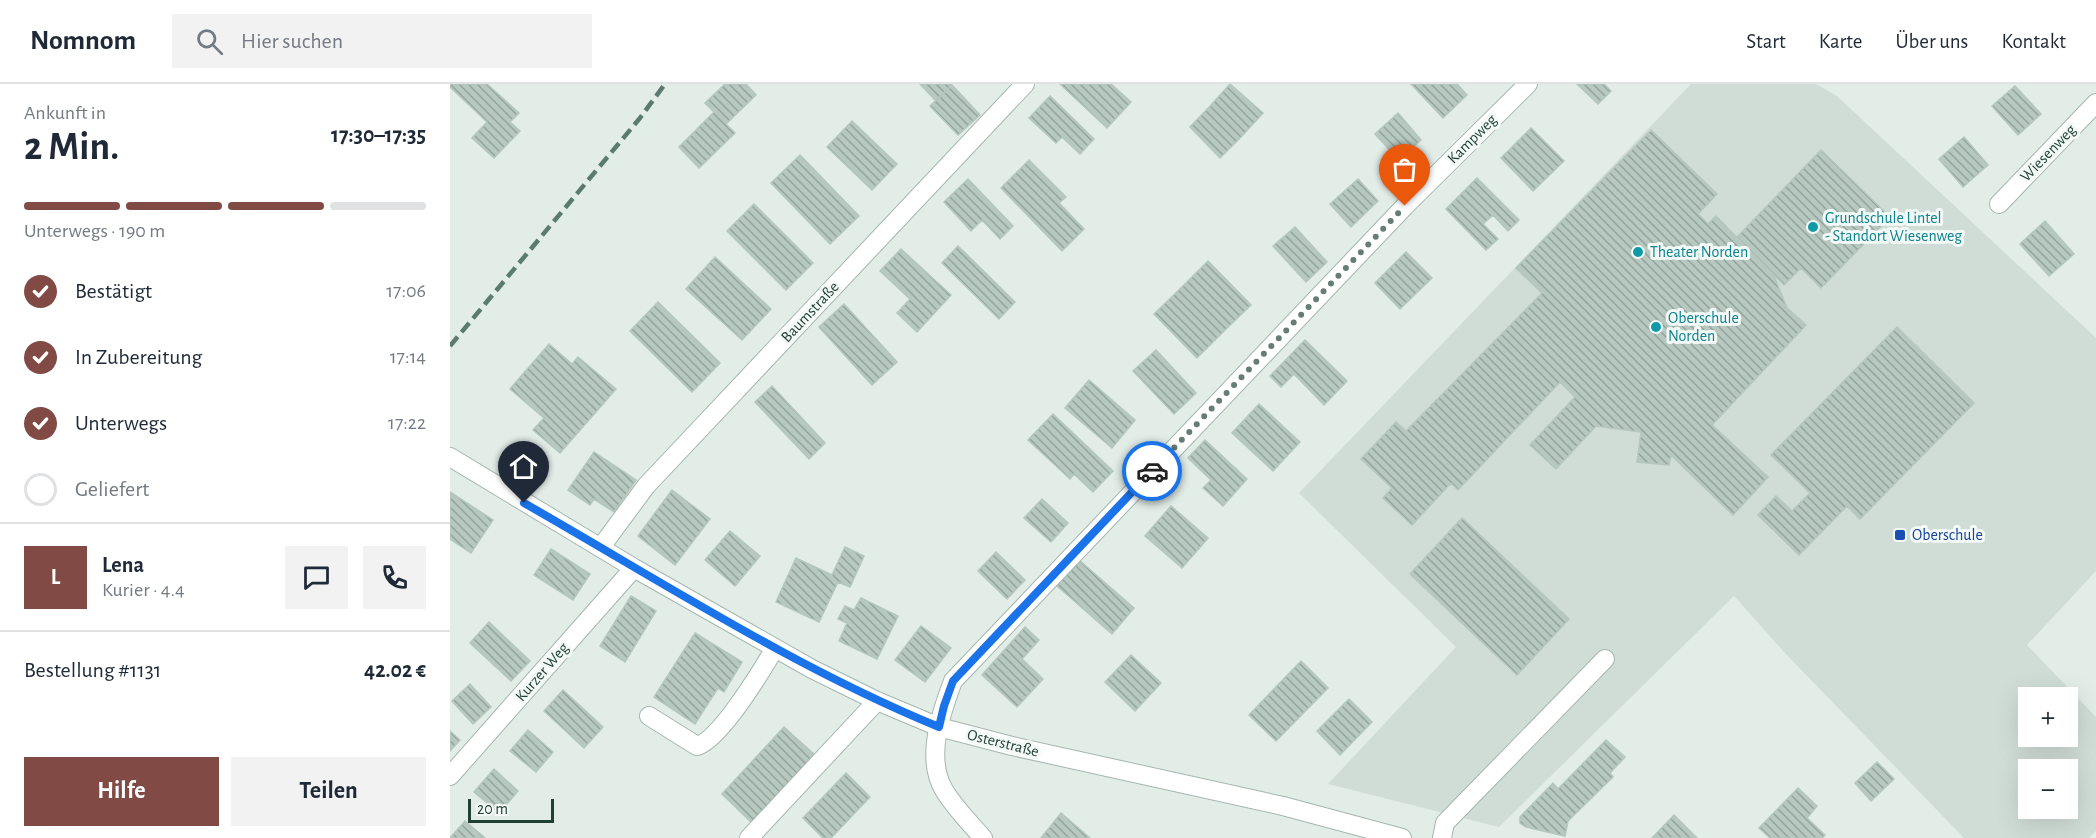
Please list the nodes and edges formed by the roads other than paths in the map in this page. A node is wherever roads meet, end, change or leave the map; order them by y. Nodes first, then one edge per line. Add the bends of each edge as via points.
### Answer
1 (1025, 84) edge
2 (1528, 84) edge
3 (2096, 102) edge
4 (1999, 204) dead end
5 (450, 457) edge
6 (601, 547) junction
7 (634, 568) junction
8 (775, 648) junction
9 (1605, 659) dead end
10 (877, 701) junction
11 (650, 716) dead end
12 (939, 727) junction
13 (450, 776) edge
14 (749, 838) edge
15 (983, 838) edge
16 (1402, 838) edge
17 (1442, 838) edge

1 - 6 street, Baumstraße via 646,486
2 - 12 street, Kampweg via 1397,214 953,681
3 - 4 street, Wiesenweg
5 - 6 street, Osterstraße
6 - 7 street, Osterstraße
7 - 8 street, Osterstraße
7 - 13 street, Kurzer Weg
8 - 10 street, Osterstraße
8 - 11 street via 753,685 702,745 697,746
9 - 17 street via 1445,823
10 - 12 street, Osterstraße
10 - 14 street
12 - 15 street, Kampweg via 937,773 944,790
12 - 16 street, Osterstraße via 1283,806

